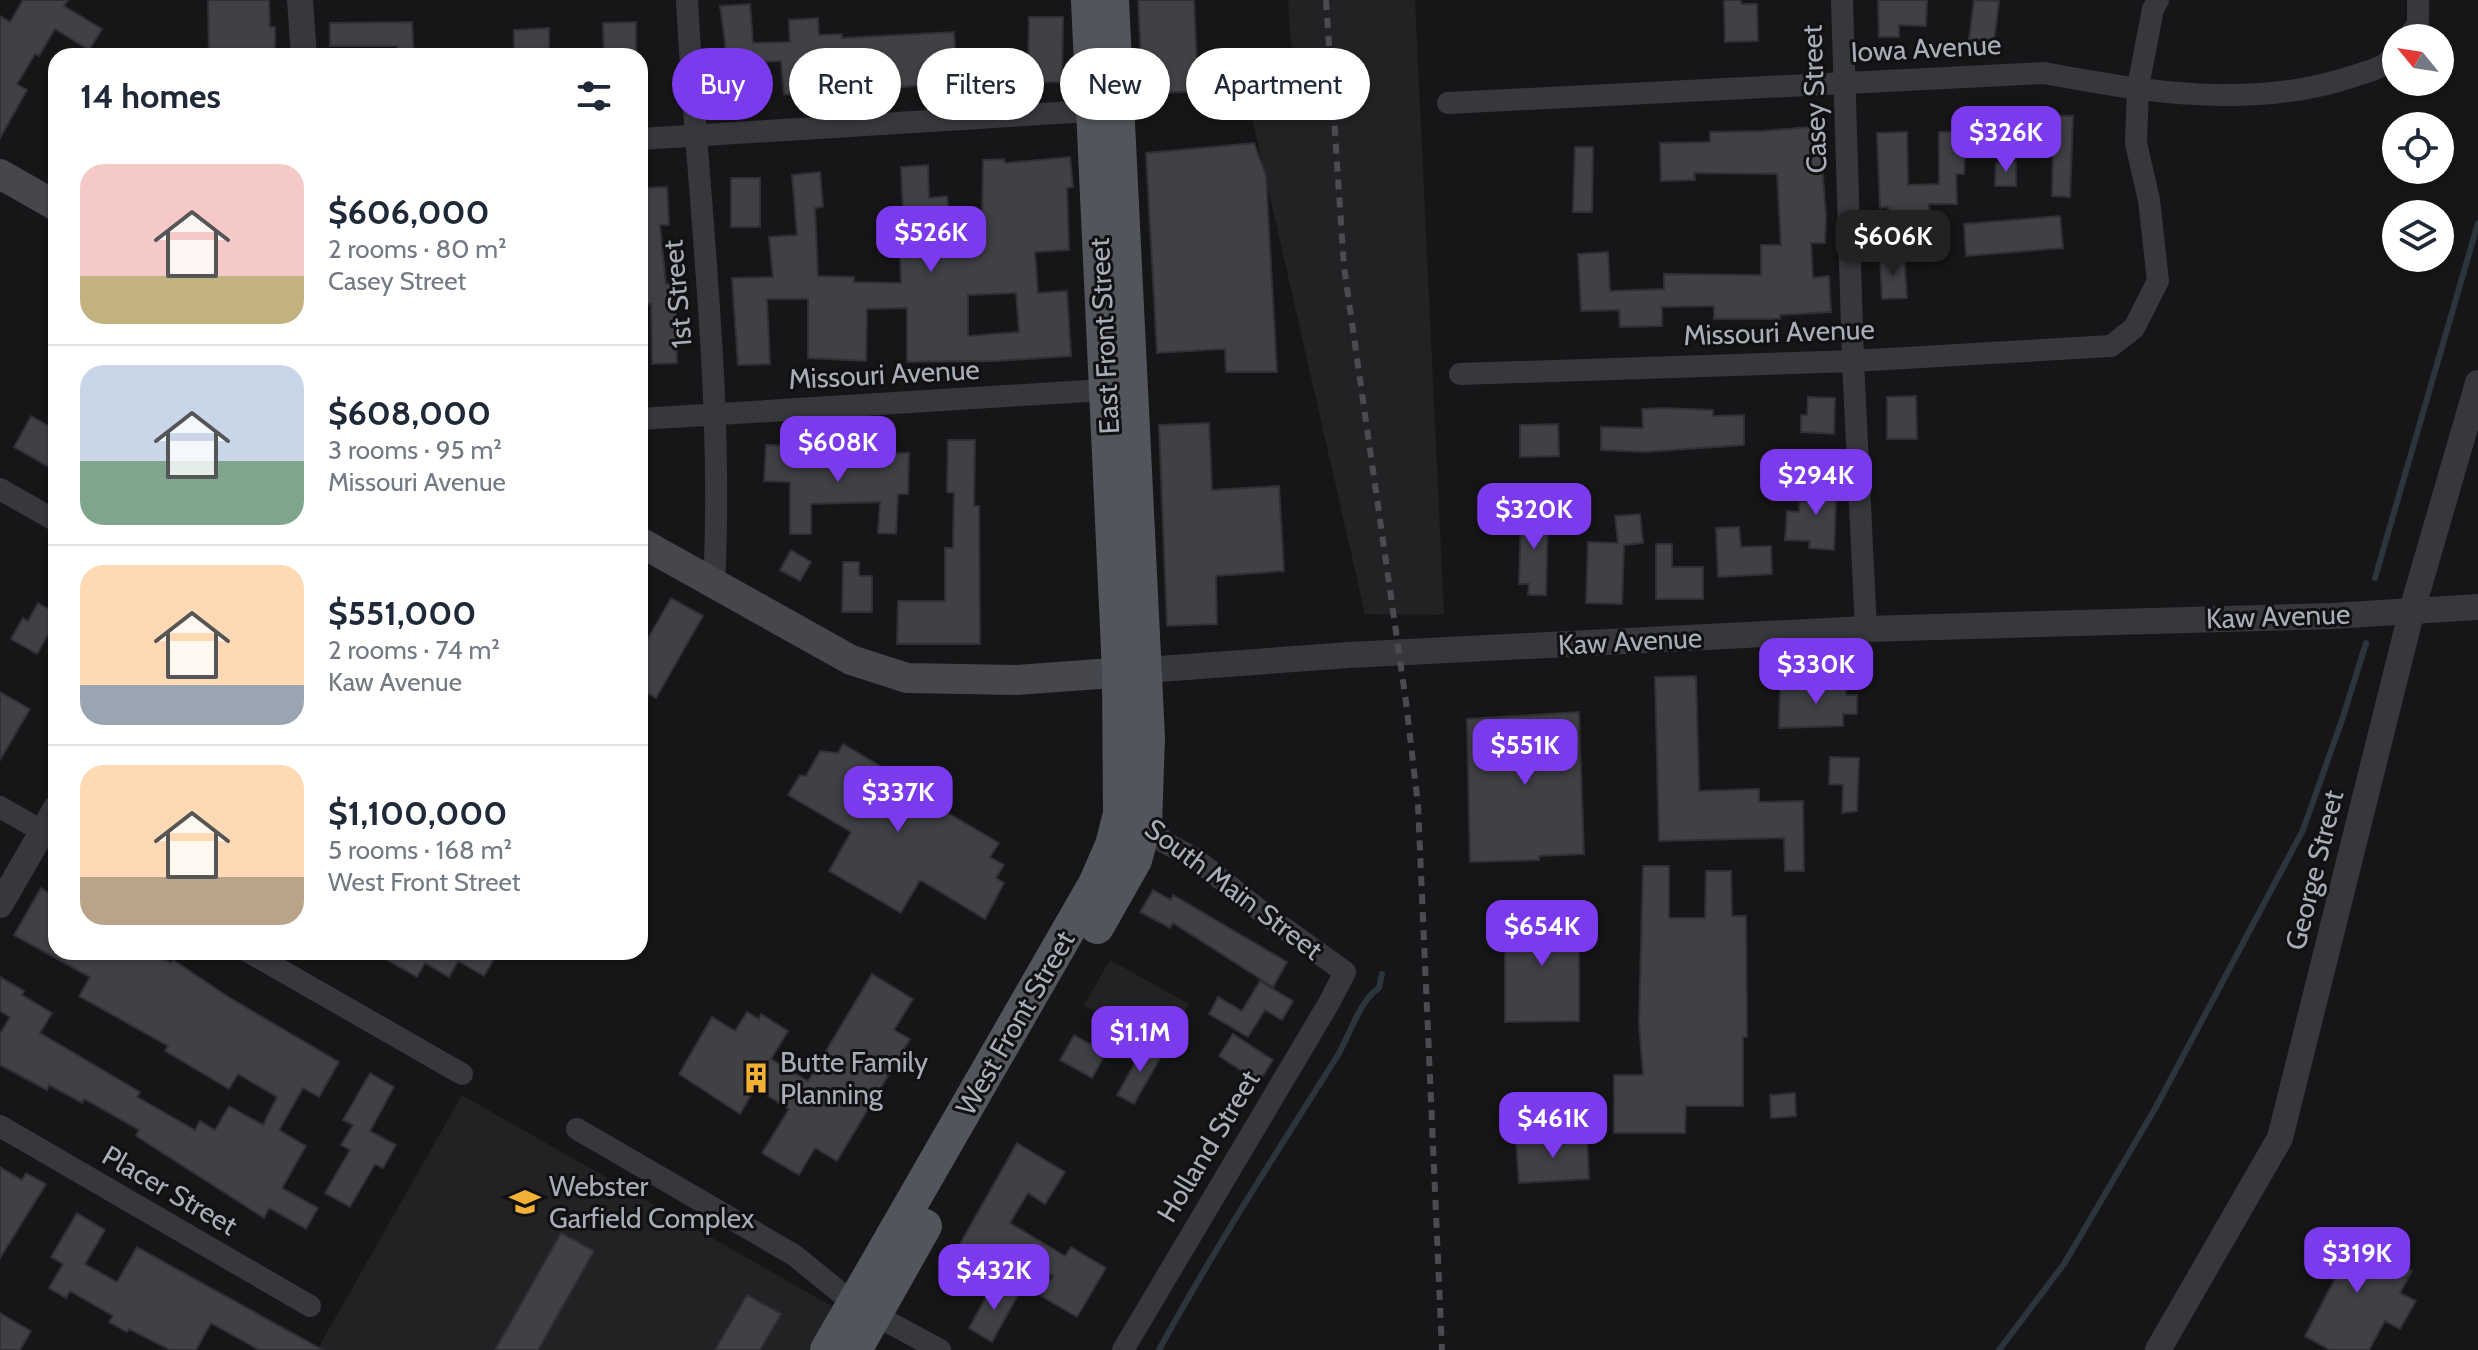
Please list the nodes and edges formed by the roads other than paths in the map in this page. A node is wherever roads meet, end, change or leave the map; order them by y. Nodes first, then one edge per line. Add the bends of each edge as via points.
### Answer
1 (300, 0) edge
2 (687, 0) edge
3 (1088, 0) edge
4 (1112, 0) edge
5 (1842, 0) edge
6 (2158, 0) edge
7 (2418, 0) edge
8 (2418, 24) edge
9 (303, 48) edge
10 (1096, 48) edge
11 (1109, 48) edge
12 (2382, 67) edge
13 (1843, 82) junction
14 (2138, 87) junction
15 (1448, 103) dead end
16 (1060, 113) edge
17 (1107, 120) edge
18 (694, 136) junction
19 (648, 139) edge
20 (0, 174) edge
21 (48, 201) edge
22 (1853, 361) junction
23 (1460, 374) dead end
24 (2478, 383) edge
25 (1120, 389) junction
26 (717, 414) junction
27 (648, 418) edge
28 (0, 489) edge
29 (48, 516) edge
30 (648, 547) edge
31 (714, 584) junction
32 (2478, 607) edge
33 (2412, 610) junction
34 (1866, 629) junction
35 (1132, 671) junction
36 (0, 807) edge
37 (1133, 816) junction
38 (48, 825) edge
39 (48, 832) edge
40 (0, 905) edge
41 (263, 960) edge
42 (1345, 972) joint
43 (462, 1074) dead end
44 (0, 1126) edge
45 (577, 1129) dead end
46 (310, 1306) dead end
47 (864, 1309) junction
48 (827, 1350) edge
49 (855, 1350) edge
50 (940, 1350) edge
51 (1123, 1350) edge
52 (2158, 1350) edge

1 - 9 street
2 - 18 street, 1st Street
3 - 10 main road, East Front Street
4 - 11 main road, East Front Street
5 - 13 street, Casey Street
6 - 14 street
7 - 8 street
12 - 14 street, Iowa Avenue via 2270,95 2209,96
13 - 14 street, Iowa Avenue via 2044,73
13 - 15 street, Iowa Avenue
13 - 22 street, Casey Street
14 - 22 street, Missouri Avenue via 2136,143 2158,281 2134,328 2111,346
16 - 18 street
17 - 25 main road, East Front Street
18 - 19 street
18 - 26 street, 1st Street
20 - 21 main road
22 - 23 street, Missouri Avenue
22 - 34 street, Casey Street
24 - 33 street, George Street
25 - 26 street, Missouri Avenue
25 - 35 main road, East Front Street
26 - 27 street, Missouri Avenue
26 - 31 street, 1st Street
28 - 29 street
30 - 31 main road
31 - 35 main road via 851,660 907,678 1016,680
32 - 33 street, Kaw Avenue
33 - 34 street, Kaw Avenue
33 - 52 street, George Street via 2280,1138
34 - 35 street, Kaw Avenue
35 - 37 main road, West Front Street
36 - 38 street
37 - 42 street, South Main Street
37 - 47 main road, West Front Street via 1112,845
39 - 40 street
41 - 43 street
42 - 51 street, Holland Street
44 - 46 street, Placer Street
45 - 47 street via 794,1255
47 - 48 main road, West Front Street
47 - 49 main road, West Front Street
47 - 50 street

